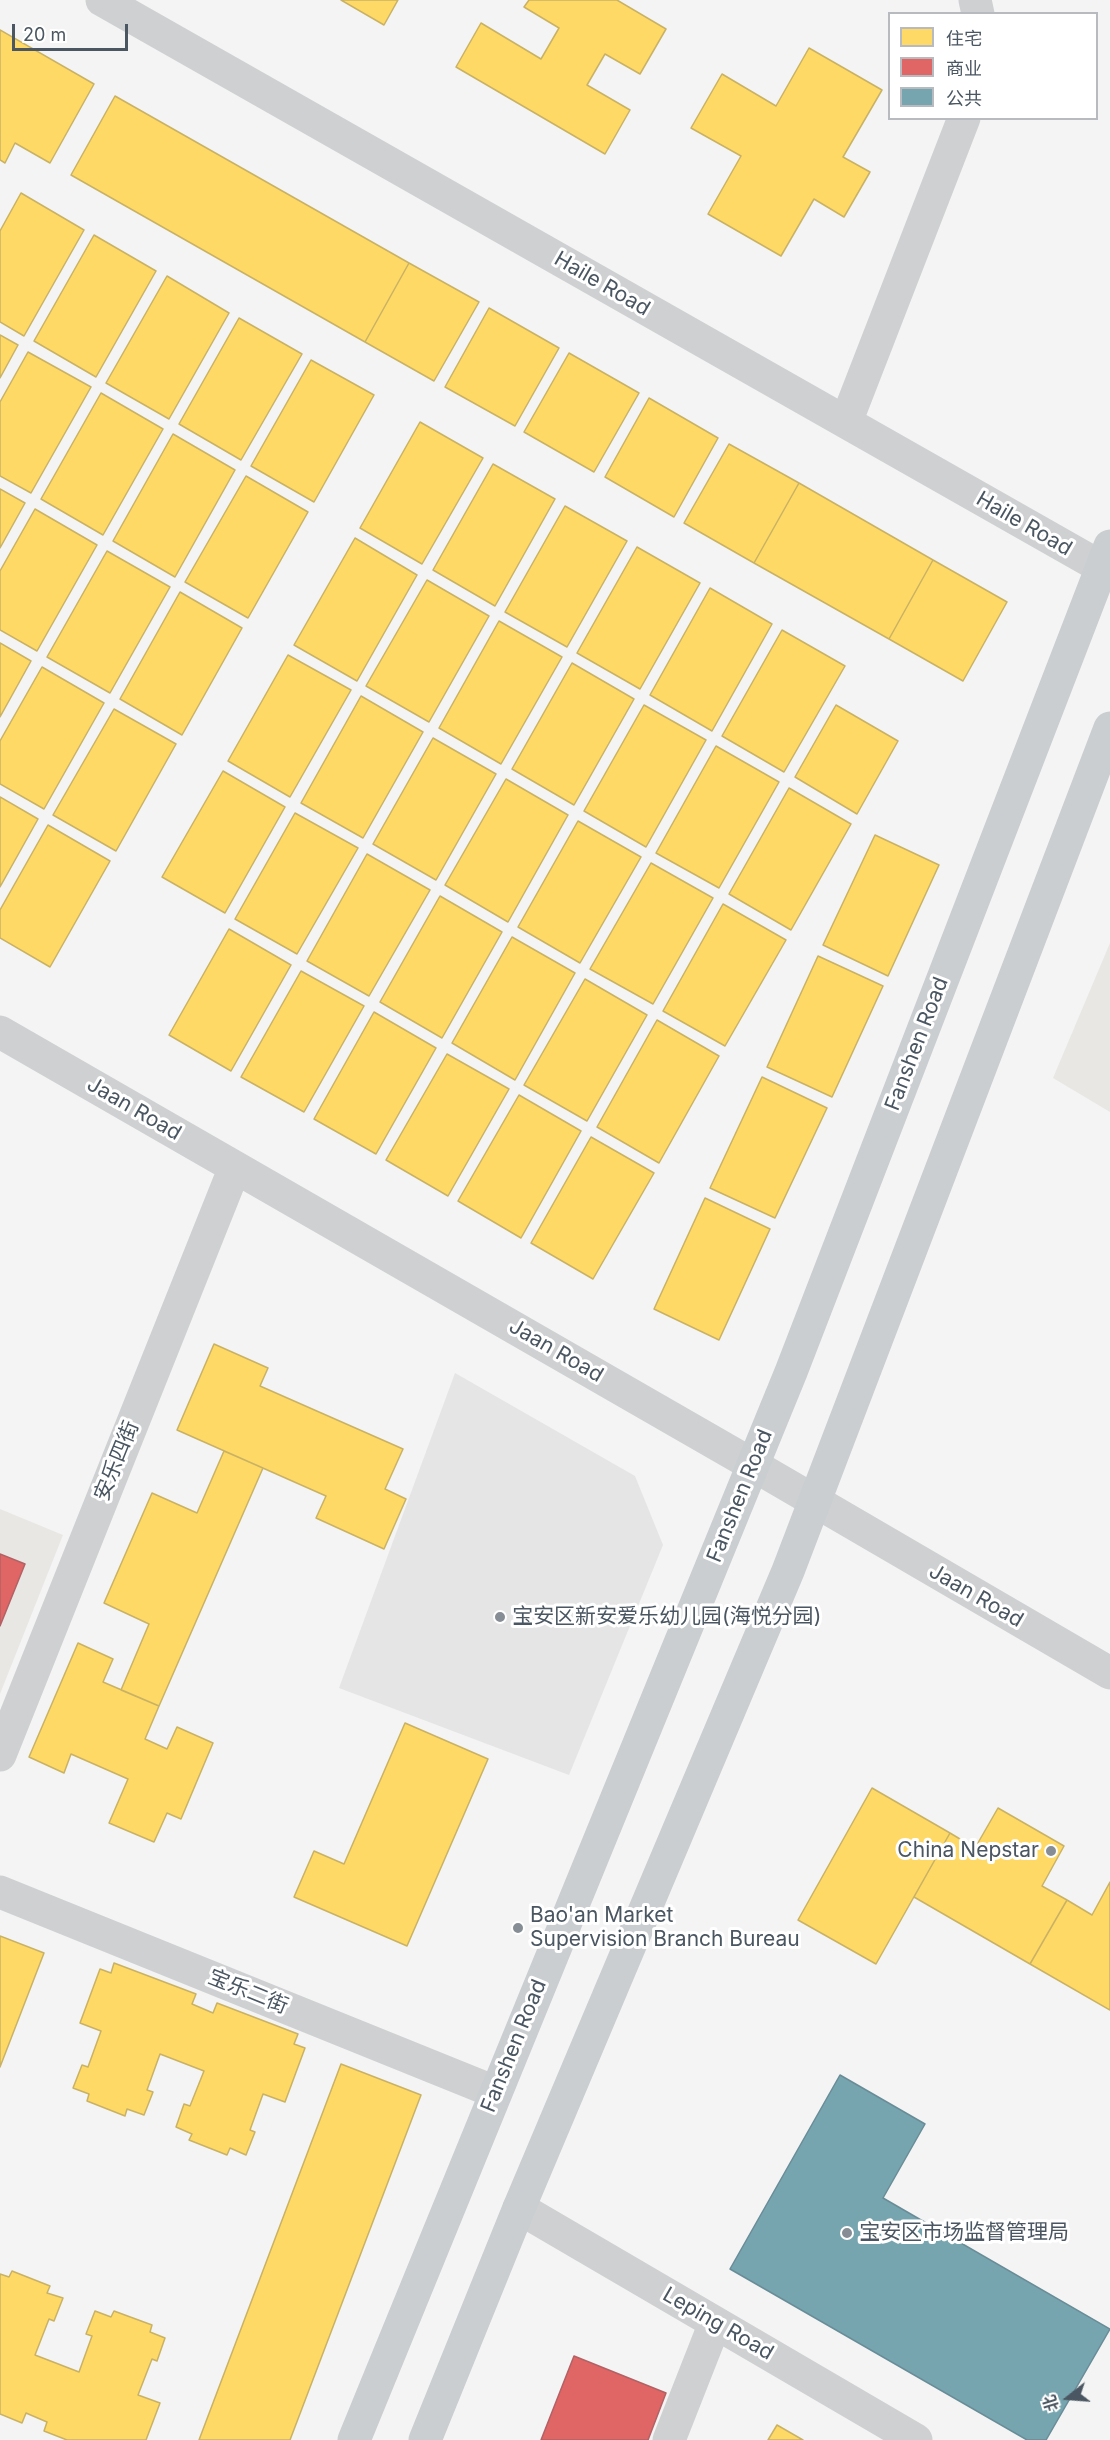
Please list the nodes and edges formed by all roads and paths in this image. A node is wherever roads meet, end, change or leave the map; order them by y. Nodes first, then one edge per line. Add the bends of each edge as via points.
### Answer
1 (102, 0) edge
2 (963, 120) edge
3 (846, 422) junction
4 (1106, 557) edge
5 (1110, 728) edge
6 (0, 1032) edge
7 (235, 1167) junction
8 (753, 1465) junction
9 (814, 1501) junction
10 (1110, 1673) edge
11 (0, 1755) edge
12 (0, 1892) edge
13 (495, 2092) junction
14 (519, 2208) junction
15 (715, 2323) junction
16 (354, 2440) edge
17 (424, 2440) edge
18 (669, 2440) edge
19 (916, 2440) edge

1 - 3 street, Haile Road
2 - 3 street
3 - 4 street, Haile Road
4 - 8 main road, Fanshen Road
5 - 9 main road
6 - 7 street, Jaan Road
7 - 8 street, Jaan Road
7 - 11 street, 安乐四街
8 - 9 street, Jaan Road
8 - 13 main road, Fanshen Road
9 - 10 street, Jaan Road
9 - 14 main road via 788,1572
12 - 13 street, 宝乐二街
13 - 16 main road, Fanshen Road
14 - 15 street, Leping Road
14 - 17 main road
15 - 18 street
15 - 19 street, Leping Road

